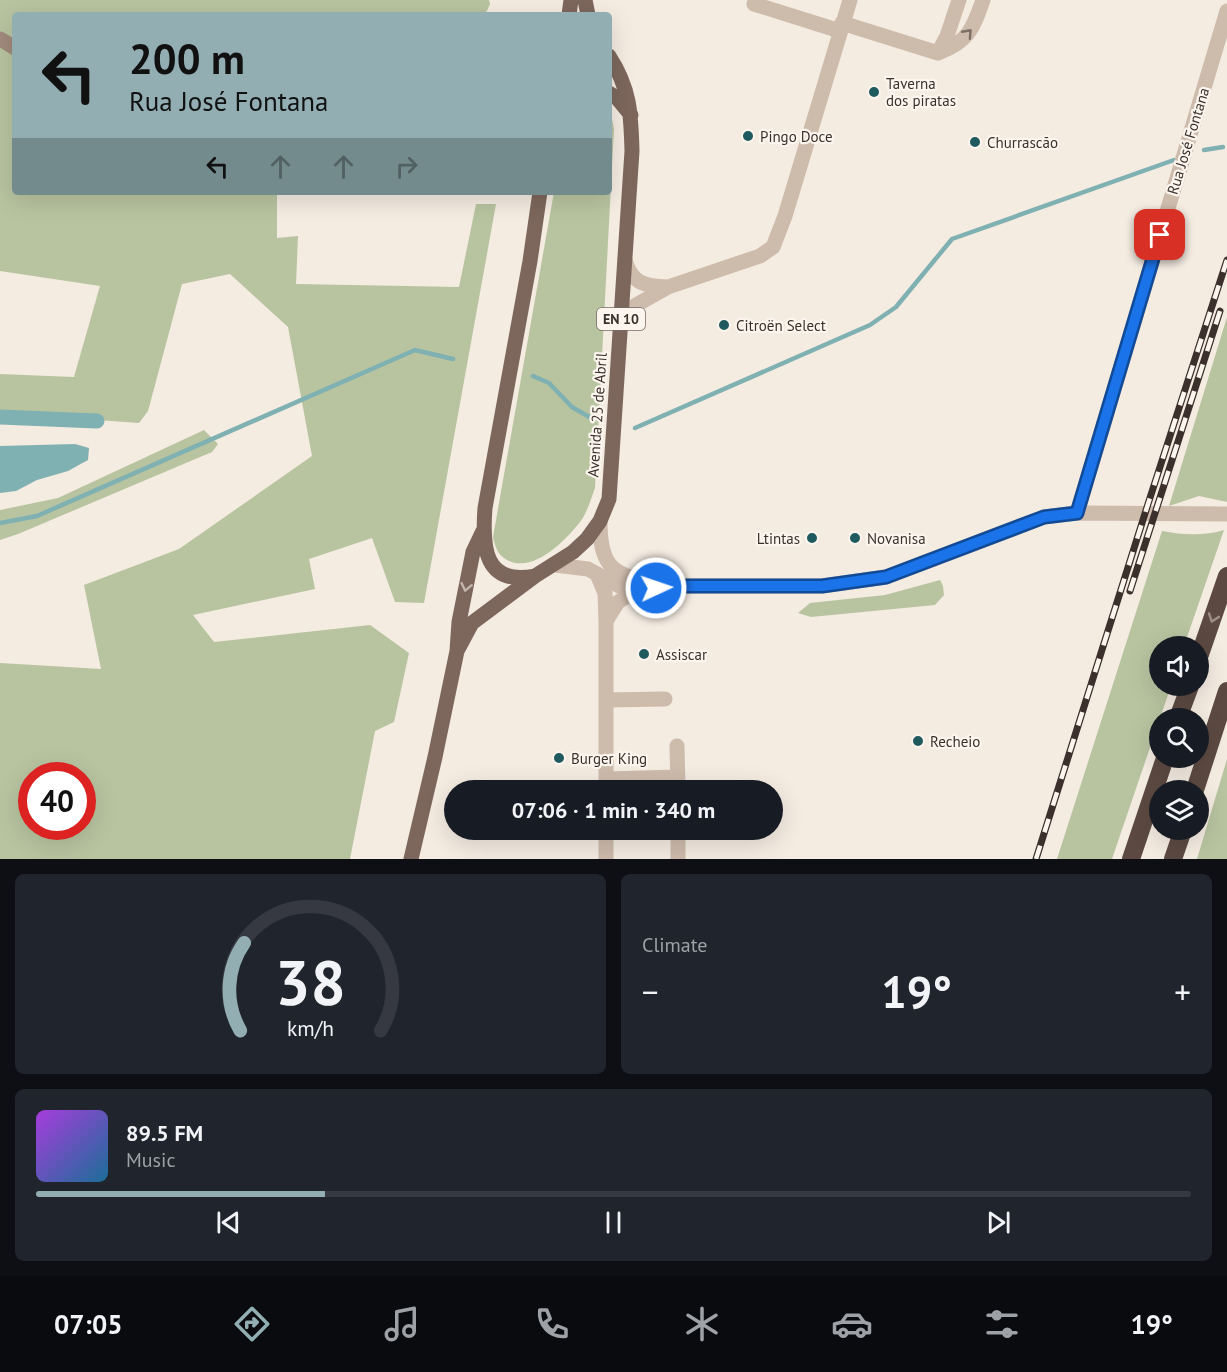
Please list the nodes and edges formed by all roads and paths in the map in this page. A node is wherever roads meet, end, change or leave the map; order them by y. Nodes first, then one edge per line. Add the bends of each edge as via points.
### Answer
1 (850, 0) edge
2 (958, 0) edge
3 (983, 0) edge
4 (754, 4) dead end
5 (1227, 11) edge
6 (841, 27) junction
7 (938, 53) junction
8 (612, 61) edge
9 (612, 95) edge
10 (631, 115) junction
11 (539, 200) edge
12 (625, 260) junction
13 (668, 287) junction
14 (621, 324) junction
15 (1077, 513) junction
16 (1227, 514) edge
17 (600, 521) junction
18 (483, 531) junction
19 (555, 565) junction
20 (597, 574) junction
21 (535, 576) junction
22 (1227, 576) edge
23 (674, 586) junction
24 (637, 590) junction
25 (606, 621) junction
26 (1206, 636) edge
27 (457, 651) junction
28 (1227, 692) edge
29 (665, 699) dead end
30 (606, 700) junction
31 (677, 746) dead end
32 (1162, 768) edge
33 (606, 780) edge
34 (678, 780) edge
35 (1198, 780) edge
36 (606, 840) edge
37 (678, 840) edge
38 (1180, 840) edge
39 (411, 859) edge
40 (606, 859) edge
41 (678, 859) edge
42 (1131, 859) edge
43 (1173, 859) edge

1 - 6 street
2 - 7 street
7 -> 3 street via 956,46 975,25
4 - 6 street
5 - 15 street, Rua José Fontana
6 - 7 street
6 - 13 street via 773,247 760,256
8 - 10 main road, Avenida 25 de Abril / EN 10 via 623,79
9 - 10 main road
10 - 12 main road, Avenida 25 de Abril / EN 10
11 - 18 main road, Avenida 25 de Abril / EN 10
12 - 13 street via 638,281 652,287
12 - 14 main road, Avenida 25 de Abril / EN 10
13 - 14 street via 636,305
14 - 17 main road, Avenida 25 de Abril / EN 10 via 609,499
15 - 16 street
15 - 23 street via 1044,517 886,577 822,586
17 - 19 main road, Avenida 25 de Abril / EN 10 via 587,539
17 - 23 street via 600,542 606,561 628,578
18 - 21 main road, Avenida 25 de Abril / EN 10 via 486,554 494,567 516,578
18 -> 27 main road, Avenida 25 de Abril / EN 10 via 473,552
19 - 20 street via 588,568
19 - 21 main road, Avenida 25 de Abril / EN 10
20 - 24 street
20 - 25 street via 605,593
21 - 27 main road, Avenida 25 de Abril / EN 10 via 472,623
22 -> 26 highway
23 - 24 street
24 - 25 street via 618,602
25 - 30 street
27 - 39 main road, Avenida 25 de Abril / EN 10
28 - 35 highway
29 - 30 street
30 - 33 street
31 - 34 street
32 - 42 highway
36 - 40 street
37 - 41 street
38 - 43 highway

